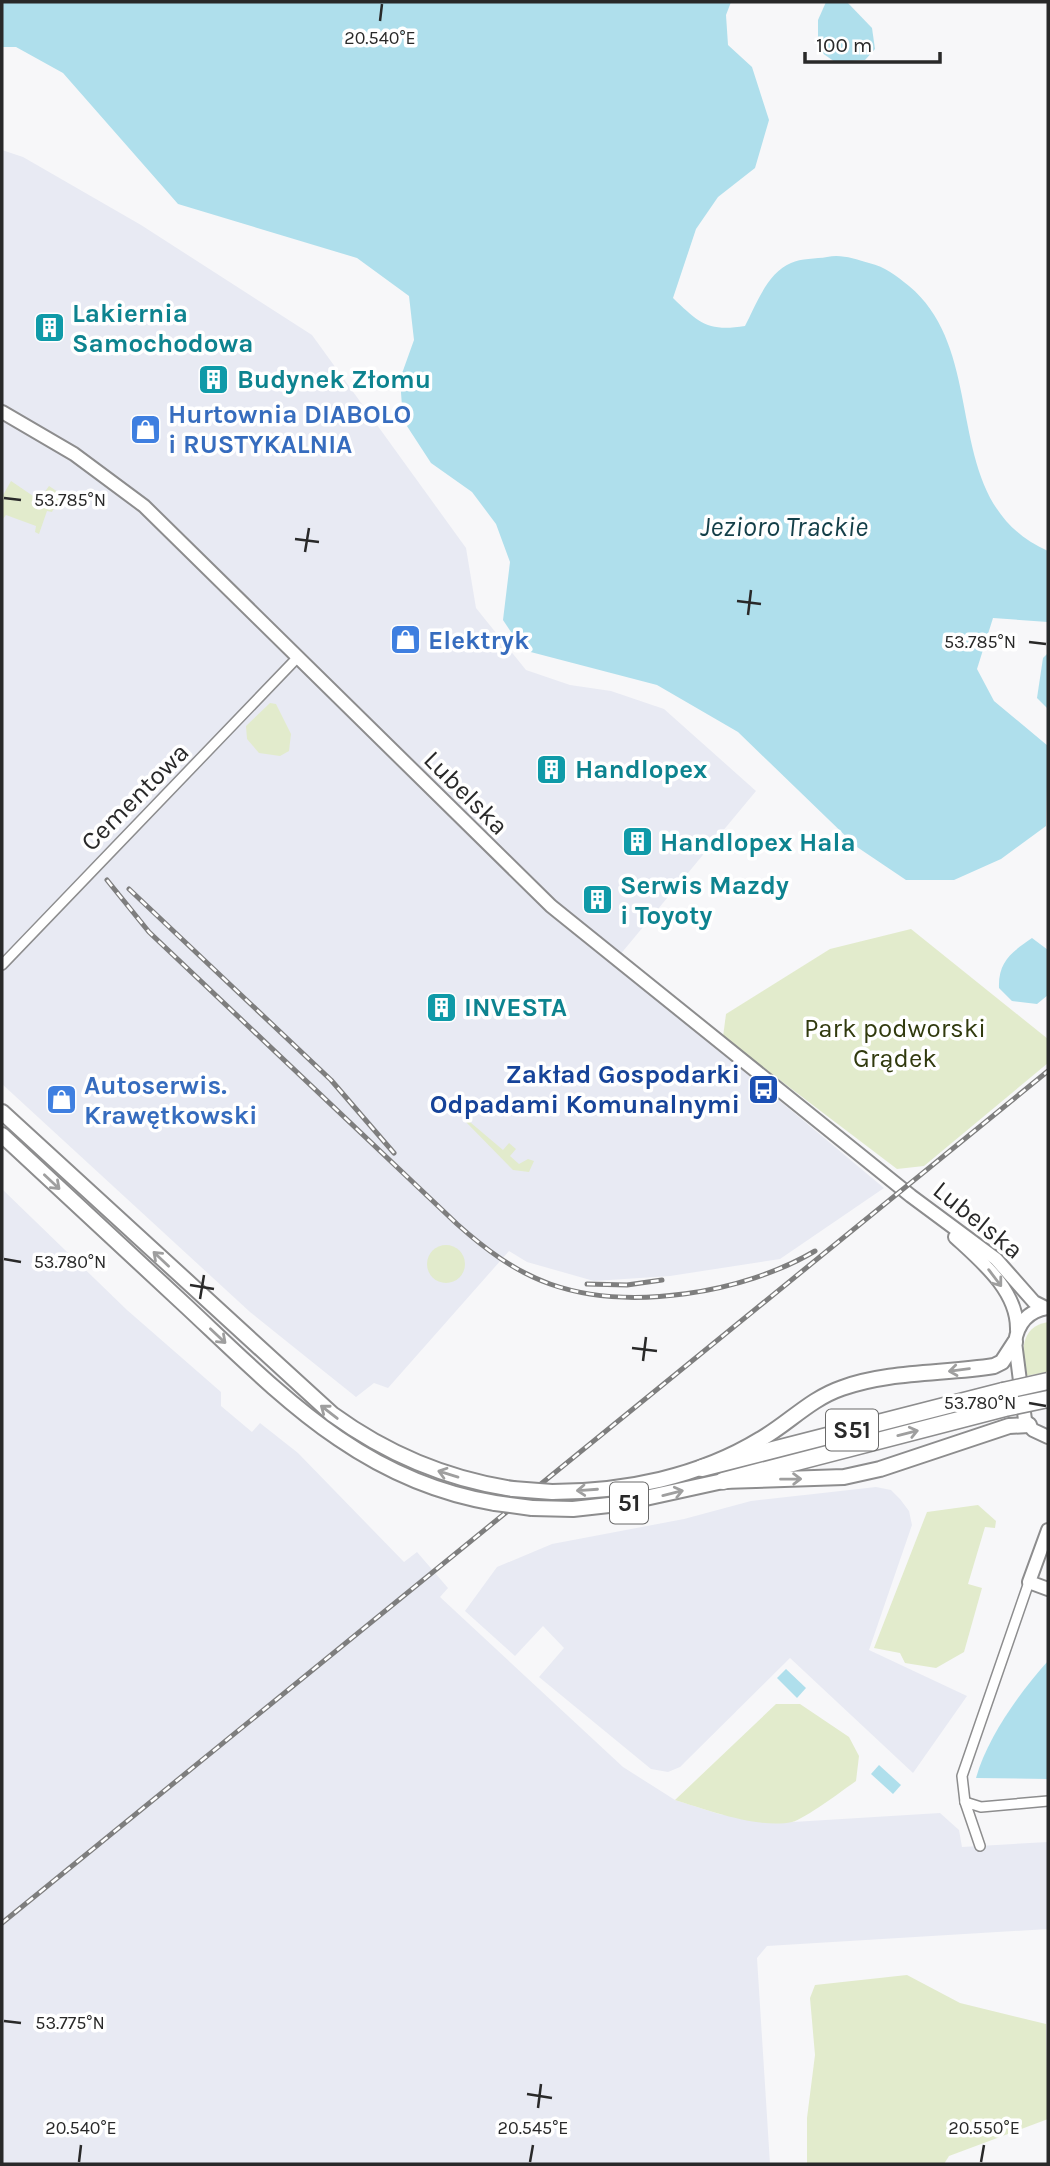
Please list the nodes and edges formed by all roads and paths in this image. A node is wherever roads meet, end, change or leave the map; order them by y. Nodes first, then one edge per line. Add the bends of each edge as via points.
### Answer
1 (2, 411) edge
2 (297, 658) junction
3 (2, 965) edge
4 (2, 1112) edge
5 (2, 1135) edge
6 (911, 1196) junction
7 (1047, 1308) edge
8 (1016, 1336) junction
9 (1048, 1381) edge
10 (1048, 1399) edge
11 (1029, 1425) junction
12 (1048, 1438) edge
13 (702, 1468) junction
14 (723, 1480) junction
15 (1048, 1531) edge
16 (1029, 1582) junction
17 (1048, 1589) edge
18 (1048, 1801) edge
19 (965, 1802) junction
20 (980, 1846) dead end

1 - 2 street, Lubelska via 74,454 144,506
2 - 3 street, Cementowa
2 - 6 street, Lubelska via 551,906
13 -> 4 main road, 51, bridge via 626,1486 552,1492 513,1489 420,1465 372,1441 332,1414
5 -> 14 main road, 51, bridge via 282,1395 333,1437 406,1478 495,1503 573,1509 618,1504
6 - 7 street, Lubelska via 996,1259 1034,1302
6 -> 8 street, Lubelska via 984,1264 1014,1306
7 - 8 street via 1028,1315
8 - 11 street, Lubelska via 1022,1409
8 -> 13 main road via 1002,1362 994,1366 843,1387 814,1401 757,1442
9 - 13 highway, S51, bridge
14 -> 10 highway, S51, bridge
11 - 12 street
14 -> 11 main road via 844,1477 1009,1426
15 - 16 street
16 - 17 street
16 - 19 street via 965,1760
18 - 19 street via 981,1807
19 - 20 street

